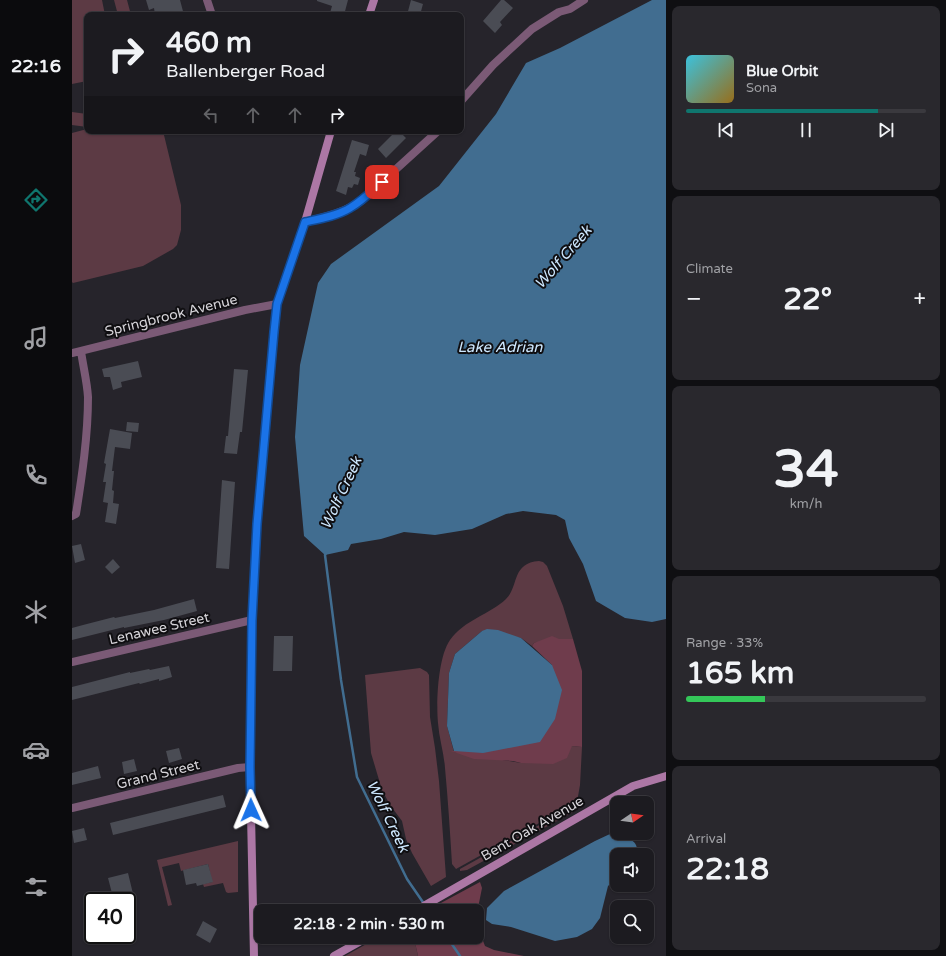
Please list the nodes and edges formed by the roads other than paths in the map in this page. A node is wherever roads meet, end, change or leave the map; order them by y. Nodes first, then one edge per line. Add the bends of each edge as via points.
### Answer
1 (207, 0) edge
2 (374, 0) edge
3 (584, 0) edge
4 (211, 12) edge
5 (370, 12) edge
6 (464, 98) edge
7 (330, 134) edge
8 (435, 134) edge
9 (305, 222) junction
10 (277, 304) junction
11 (81, 351) junction
12 (72, 353) edge
13 (72, 516) edge
14 (252, 620) junction
15 (72, 662) edge
16 (250, 767) junction
17 (666, 776) edge
18 (72, 808) edge
19 (428, 904) edge
20 (355, 944) edge
21 (254, 956) edge
22 (334, 956) edge

1 - 4 street
2 - 5 street
3 - 6 street via 532,29 493,65
7 - 9 street
8 - 9 street via 361,201 338,214
9 - 10 street
10 - 11 street, Springbrook Avenue
10 - 14 street via 257,524
11 - 12 street, Springbrook Avenue
11 - 13 street via 88,396 87,432 81,487 76,514
14 - 15 street, Lenawee Street
14 - 16 street
16 - 18 street, Grand Street
16 - 21 street
17 - 19 street, Bent Oak Avenue via 633,786 584,812
20 - 22 street

